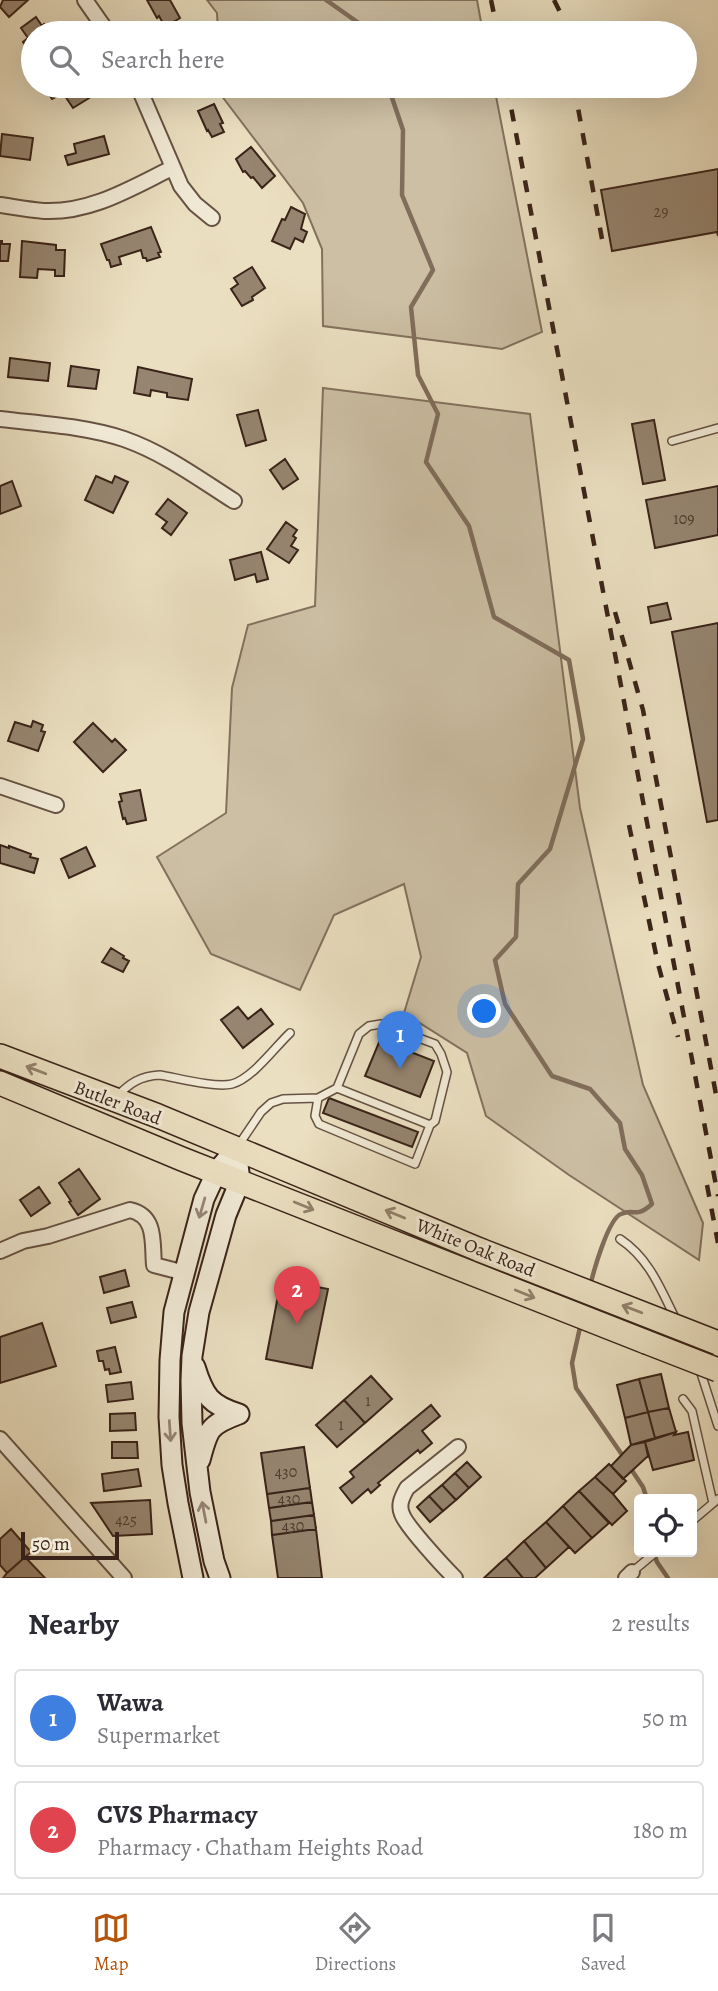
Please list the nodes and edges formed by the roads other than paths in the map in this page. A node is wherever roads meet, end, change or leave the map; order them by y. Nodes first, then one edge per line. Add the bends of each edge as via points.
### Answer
1 (85, 0) edge
2 (100, 21) edge
3 (143, 98) edge
4 (172, 168) junction
5 (0, 205) edge
6 (212, 218) dead end
7 (0, 419) edge
8 (718, 428) edge
9 (671, 441) dead end
10 (233, 501) dead end
11 (0, 786) edge
12 (56, 805) dead end
13 (289, 1032) dead end
14 (0, 1056) edge
15 (0, 1083) edge
16 (337, 1088) junction
17 (317, 1098) junction
18 (113, 1100) junction
19 (430, 1125) junction
20 (236, 1149) junction
21 (217, 1171) junction
22 (240, 1181) junction
23 (620, 1239) dead end
24 (0, 1251) edge
25 (185, 1273) junction
26 (685, 1336) dead end
27 (718, 1343) edge
28 (691, 1347) dead end
29 (192, 1356) junction
30 (718, 1370) edge
31 (684, 1399) dead end
32 (718, 1426) edge
33 (0, 1439) edge
34 (458, 1447) dead end
35 (197, 1469) junction
36 (716, 1501) edge
37 (697, 1517) edge
38 (650, 1557) edge
39 (629, 1575) edge
40 (124, 1578) edge
41 (193, 1578) edge
42 (220, 1578) edge
43 (455, 1578) edge

1 - 2 street
3 - 4 street
4 - 5 street via 83,207 44,211
4 - 6 street via 195,204
7 - 10 street via 122,439 170,460
8 - 9 lane
11 - 12 street
13 - 18 lane via 248,1075 233,1083 150,1075 130,1083
18 -> 14 main road, Butler Road
15 - 21 main road, Butler Road
16 - 17 lane
16 - 19 lane
16 - 19 lane via 359,1034 369,1026 381,1024 435,1044 447,1072 435,1121
17 - 19 lane via 319,1124 415,1164
17 - 20 lane via 271,1103
18 - 20 main road, Butler Road
20 - 21 main road
20 - 22 main road
27 -> 20 main road, White Oak Road, bridge
21 - 22 main road, Butler Road
21 -> 25 main road via 204,1199
22 - 29 main road via 199,1312
22 -> 30 main road, White Oak Road, bridge
23 - 26 lane via 649,1266
24 - 25 street via 131,1210 140,1212 150,1225 154,1265
25 -> 41 main road via 174,1312 169,1417 178,1503
28 - 32 lane
29 - 35 main road
29 - 35 main road via 209,1399 239,1414 210,1430
31 - 36 lane via 692,1411
33 - 40 street
34 - 43 street via 407,1489 400,1505 405,1521
42 -> 35 main road
36 - 37 lane
38 - 39 lane

